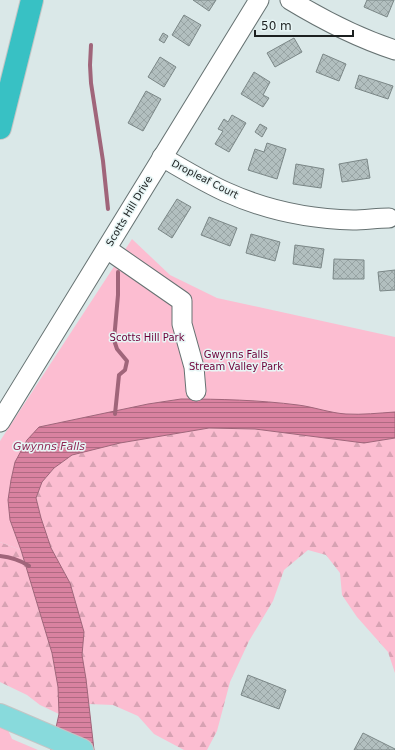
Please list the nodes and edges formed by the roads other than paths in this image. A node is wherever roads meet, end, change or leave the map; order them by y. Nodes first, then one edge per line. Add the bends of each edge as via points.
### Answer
1 (32, 0) edge
2 (259, 0) edge
3 (290, 0) edge
4 (395, 50) edge
5 (0, 128) edge
6 (162, 157) junction
7 (389, 218) dead end
8 (107, 248) junction
9 (196, 391) dead end
10 (0, 422) edge
11 (0, 715) edge
12 (82, 750) edge

1 - 5 highway
2 - 6 street, Scotts Hill Drive
3 - 4 street via 350,32
6 - 7 street, Dropleaf Court via 226,192 259,205 329,219
6 - 8 street, Scotts Hill Drive
8 - 9 street via 182,301 182,324 194,368
8 - 10 street, Scotts Hill Drive
11 - 12 main road

